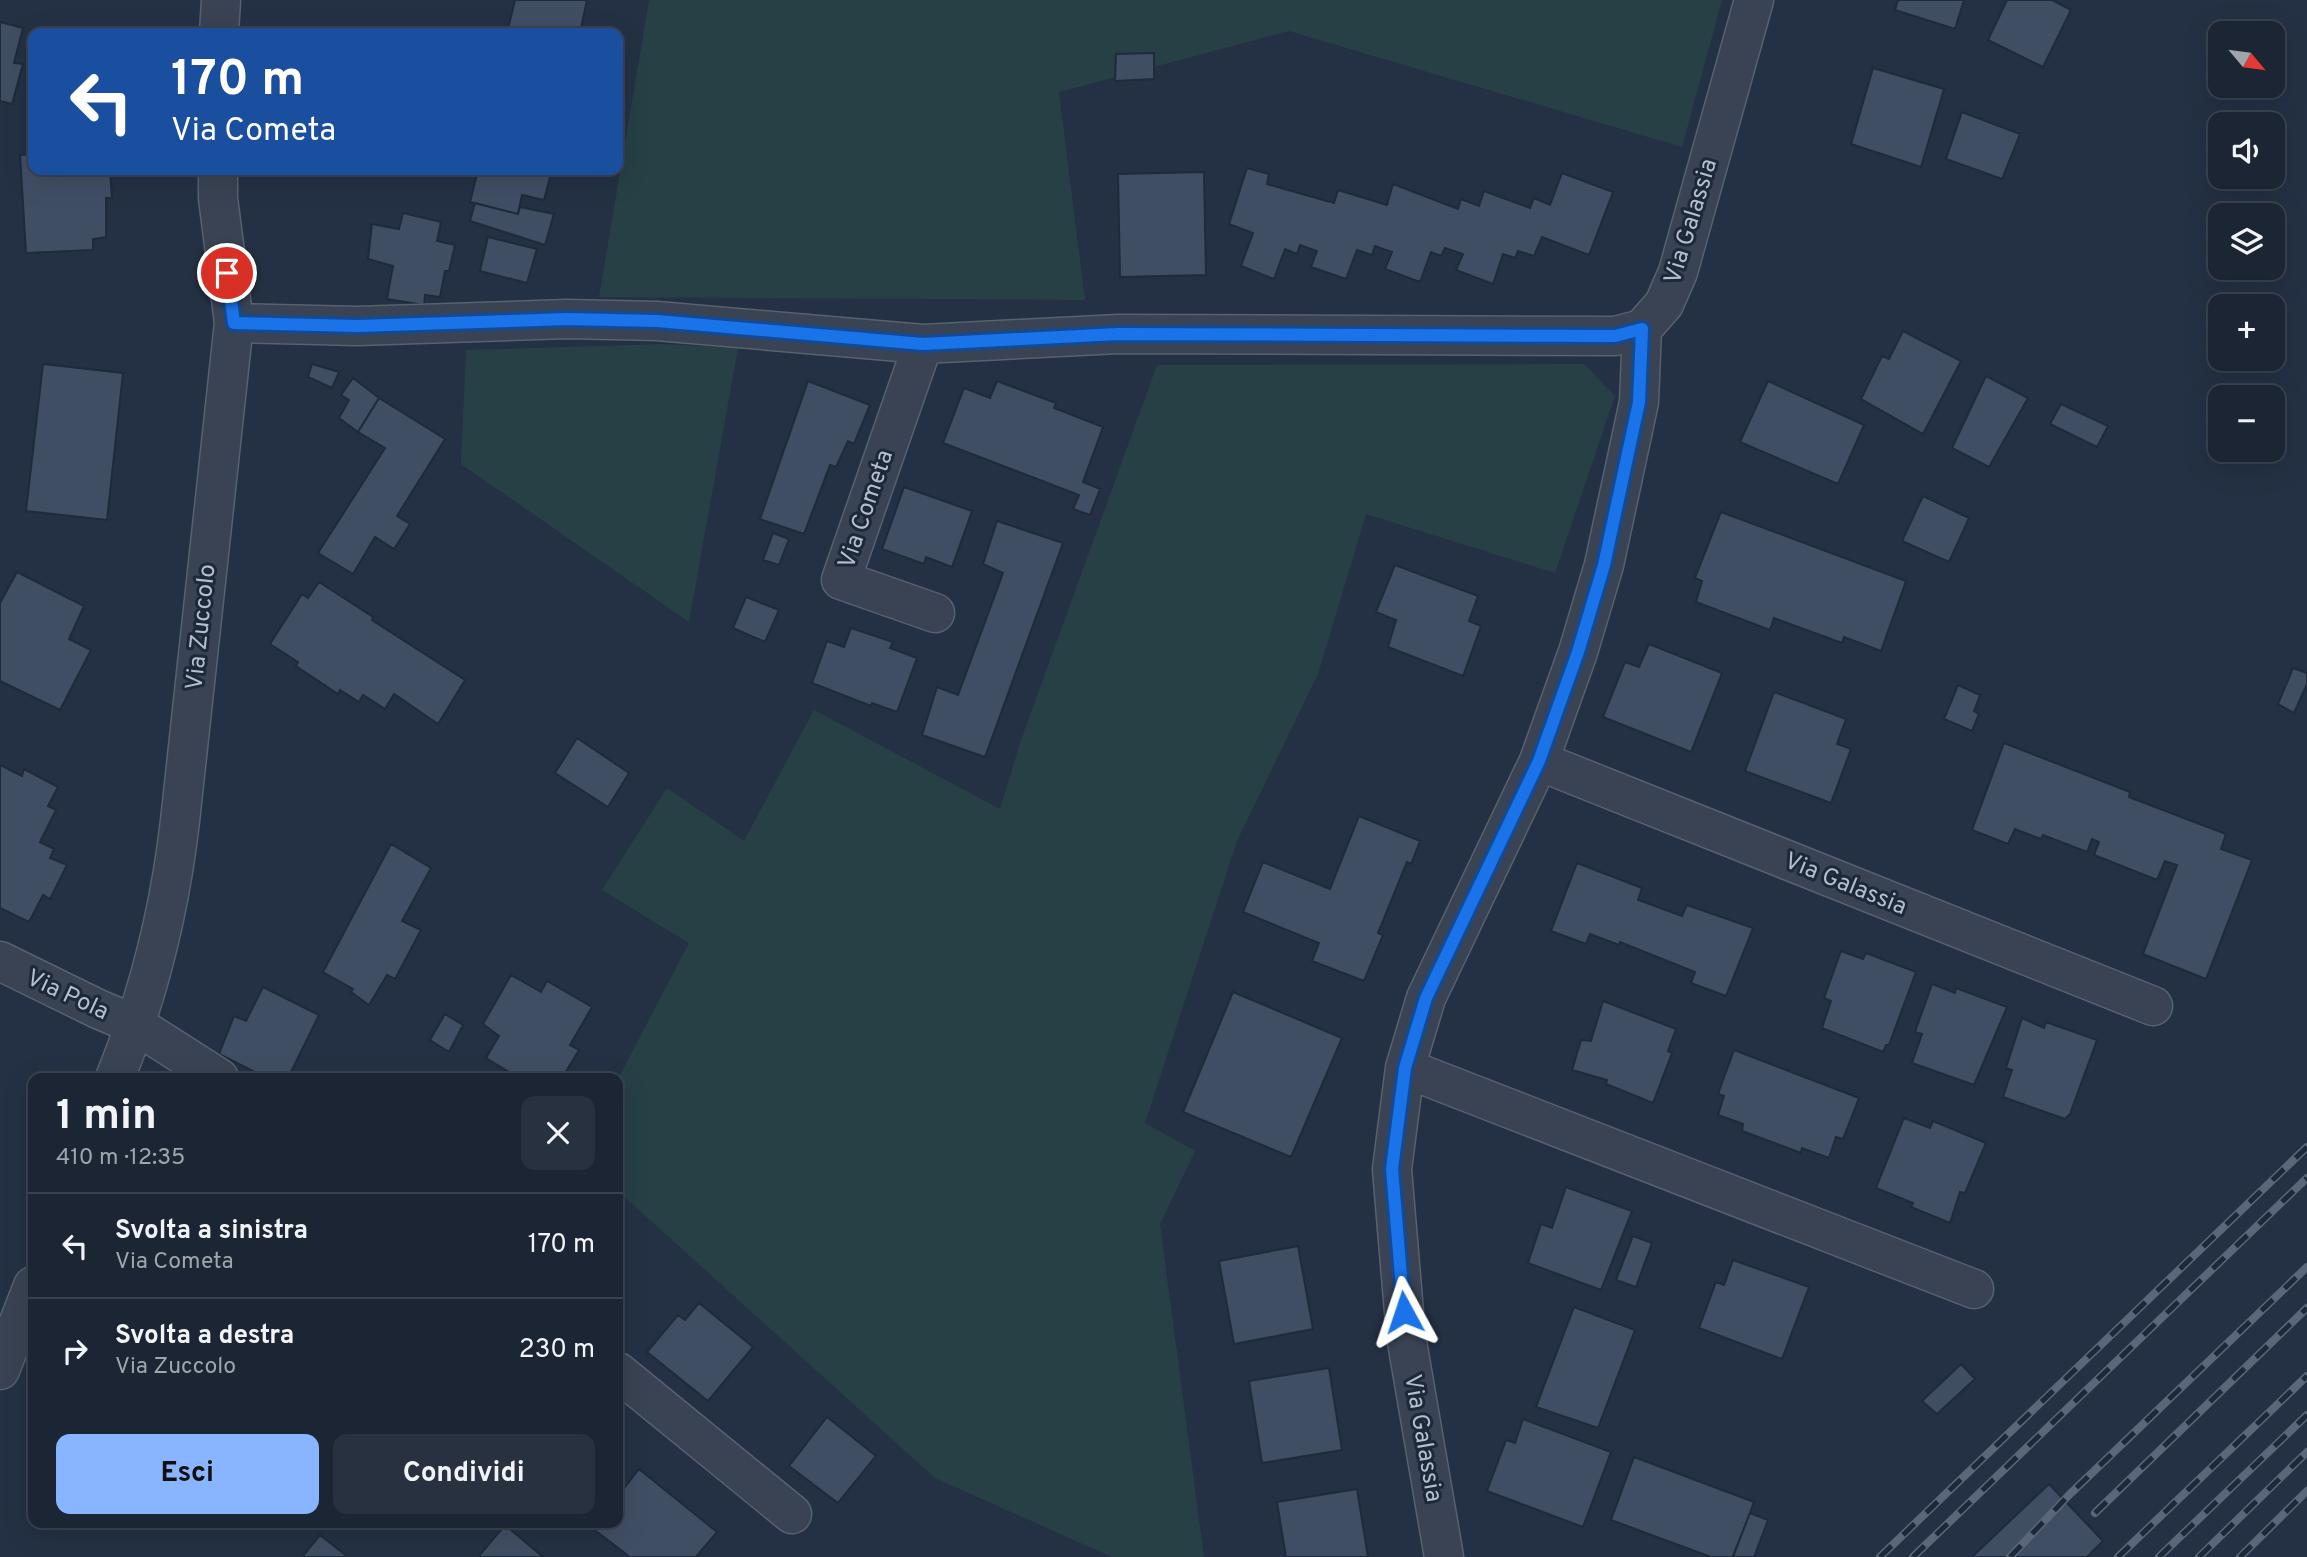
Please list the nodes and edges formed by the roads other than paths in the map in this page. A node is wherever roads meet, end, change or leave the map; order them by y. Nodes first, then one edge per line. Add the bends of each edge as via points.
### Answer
1 (221, 0) edge
2 (1754, 0) edge
3 (219, 28) edge
4 (218, 175) edge
5 (234, 323) junction
6 (1642, 329) junction
7 (923, 344) junction
8 (936, 613) dead end
9 (1539, 761) junction
10 (0, 961) edge
11 (2153, 1006) dead end
12 (136, 1025) junction
13 (1405, 1068) junction
14 (118, 1073) edge
15 (211, 1073) edge
16 (1974, 1289) dead end
17 (28, 1299) edge
18 (0, 1370) edge
19 (623, 1376) edge
20 (792, 1514) dead end
21 (1444, 1557) edge

1 - 3 street
2 - 6 street, Via Galassia via 1678,272 1664,304
4 - 5 street, Via Zuccolo
5 - 7 street via 358,326 567,319 657,321
5 - 12 street, Via Zuccolo via 174,871
6 - 7 street via 1615,336 1118,334
6 - 9 street, Via Galassia via 1639,402 1604,565
7 - 8 street, Via Cometa via 841,580
9 - 11 street, Via Galassia
9 - 13 street, Via Galassia via 1426,998
10 - 12 street, Via Pola
12 - 14 street, Via Zuccolo
12 - 15 street, Via Pola
13 - 16 street
13 - 21 street, Via Galassia via 1392,1169 1406,1336
17 - 18 street
19 - 20 street

